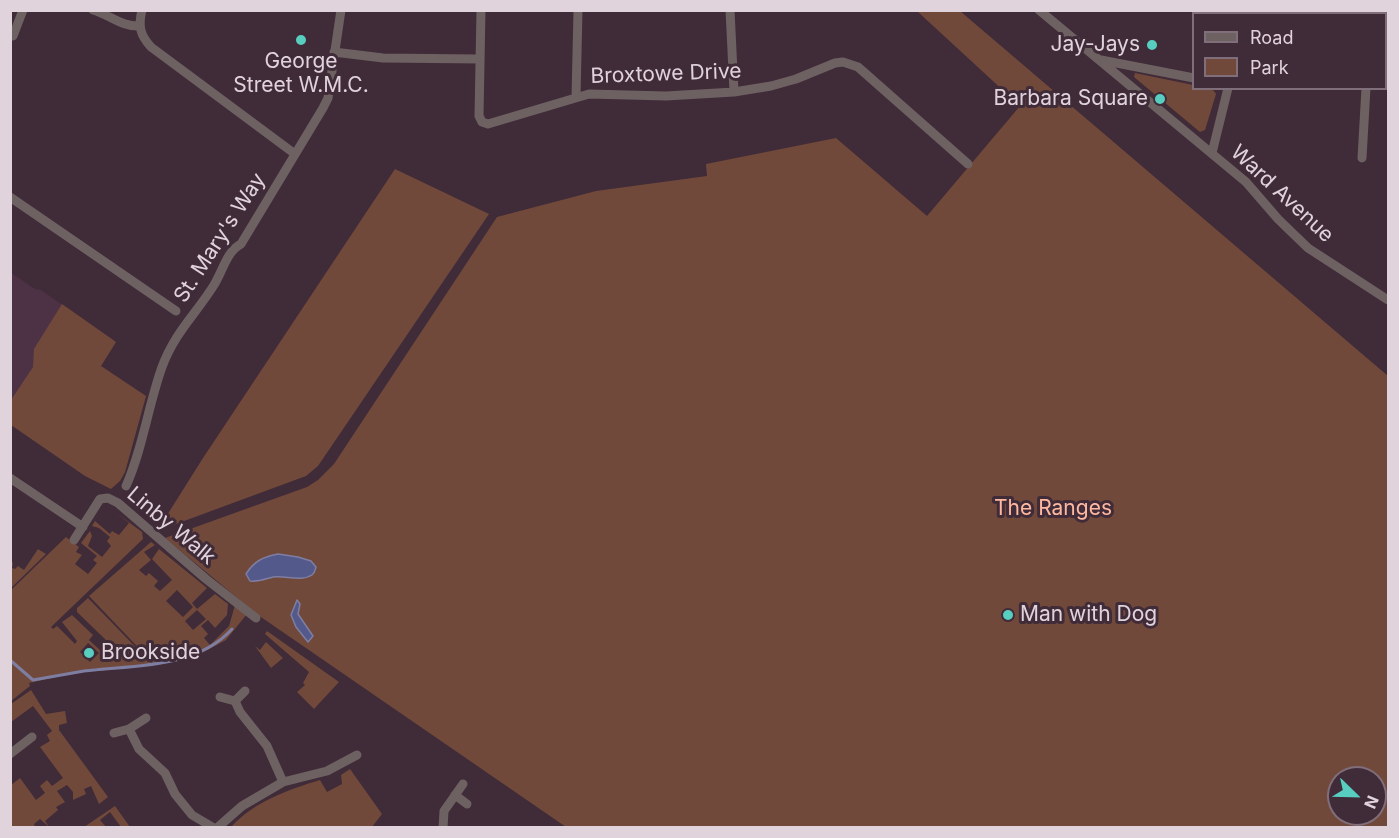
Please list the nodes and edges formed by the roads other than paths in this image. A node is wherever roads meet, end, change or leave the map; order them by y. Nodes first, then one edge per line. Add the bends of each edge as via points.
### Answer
1 (22, 10) edge
2 (93, 10) edge
3 (142, 10) edge
4 (341, 10) edge
5 (481, 10) edge
6 (578, 10) edge
7 (730, 10) edge
8 (1040, 10) edge
9 (140, 26) junction
10 (13, 36) dead end
11 (334, 52) junction
12 (480, 59) junction
13 (1098, 59) junction
14 (1192, 78) edge
15 (1228, 90) edge
16 (1366, 90) edge
17 (734, 92) junction
18 (576, 97) junction
19 (1212, 153) junction
20 (296, 154) junction
21 (1362, 158) dead end
22 (968, 164) dead end
23 (10, 196) edge
24 (1389, 300) edge
25 (176, 311) dead end
26 (10, 478) edge
27 (122, 495) junction
28 (83, 527) junction
29 (74, 540) dead end
30 (256, 618) dead end
31 (245, 691) dead end
32 (219, 697) dead end
33 (234, 701) junction
34 (146, 718) dead end
35 (129, 729) junction
36 (114, 733) dead end
37 (32, 737) dead end
38 (10, 754) edge
39 (357, 755) dead end
40 (283, 782) junction
41 (463, 784) dead end
42 (455, 795) junction
43 (467, 804) dead end
44 (444, 827) edge
45 (216, 828) edge

1 - 10 street
2 - 9 street via 129,26
3 - 9 street
4 - 11 street, St. Mary's Way
5 - 12 street
6 - 18 street
7 - 17 street
8 - 13 street
9 - 20 street via 142,37 151,47
11 - 12 street via 383,58
11 - 20 street, St. Mary's Way via 328,98
12 - 18 street, Broxtowe Drive via 482,122 488,124
13 - 14 street
13 - 19 street
15 - 19 street
16 - 21 street
17 - 18 street, Broxtowe Drive
17 - 22 street, Broxtowe Drive via 796,79 835,63 851,63
19 - 24 street, Ward Avenue via 1246,182 1308,248
20 - 27 street, St. Mary's Way via 243,242 233,249 214,286 173,342
23 - 25 street
26 - 28 street
27 - 28 street, Linby Walk via 100,499
27 - 30 street, Linby Walk via 206,579
28 - 29 street, Linby Walk
31 - 33 street
32 - 33 street
33 - 40 street via 267,746
34 - 35 street
35 - 36 street
35 - 45 street via 139,749 165,773 192,815
37 - 38 street
39 - 40 street via 327,771
40 - 45 street via 242,806
41 - 42 street
42 - 43 street
42 - 44 street via 444,810

